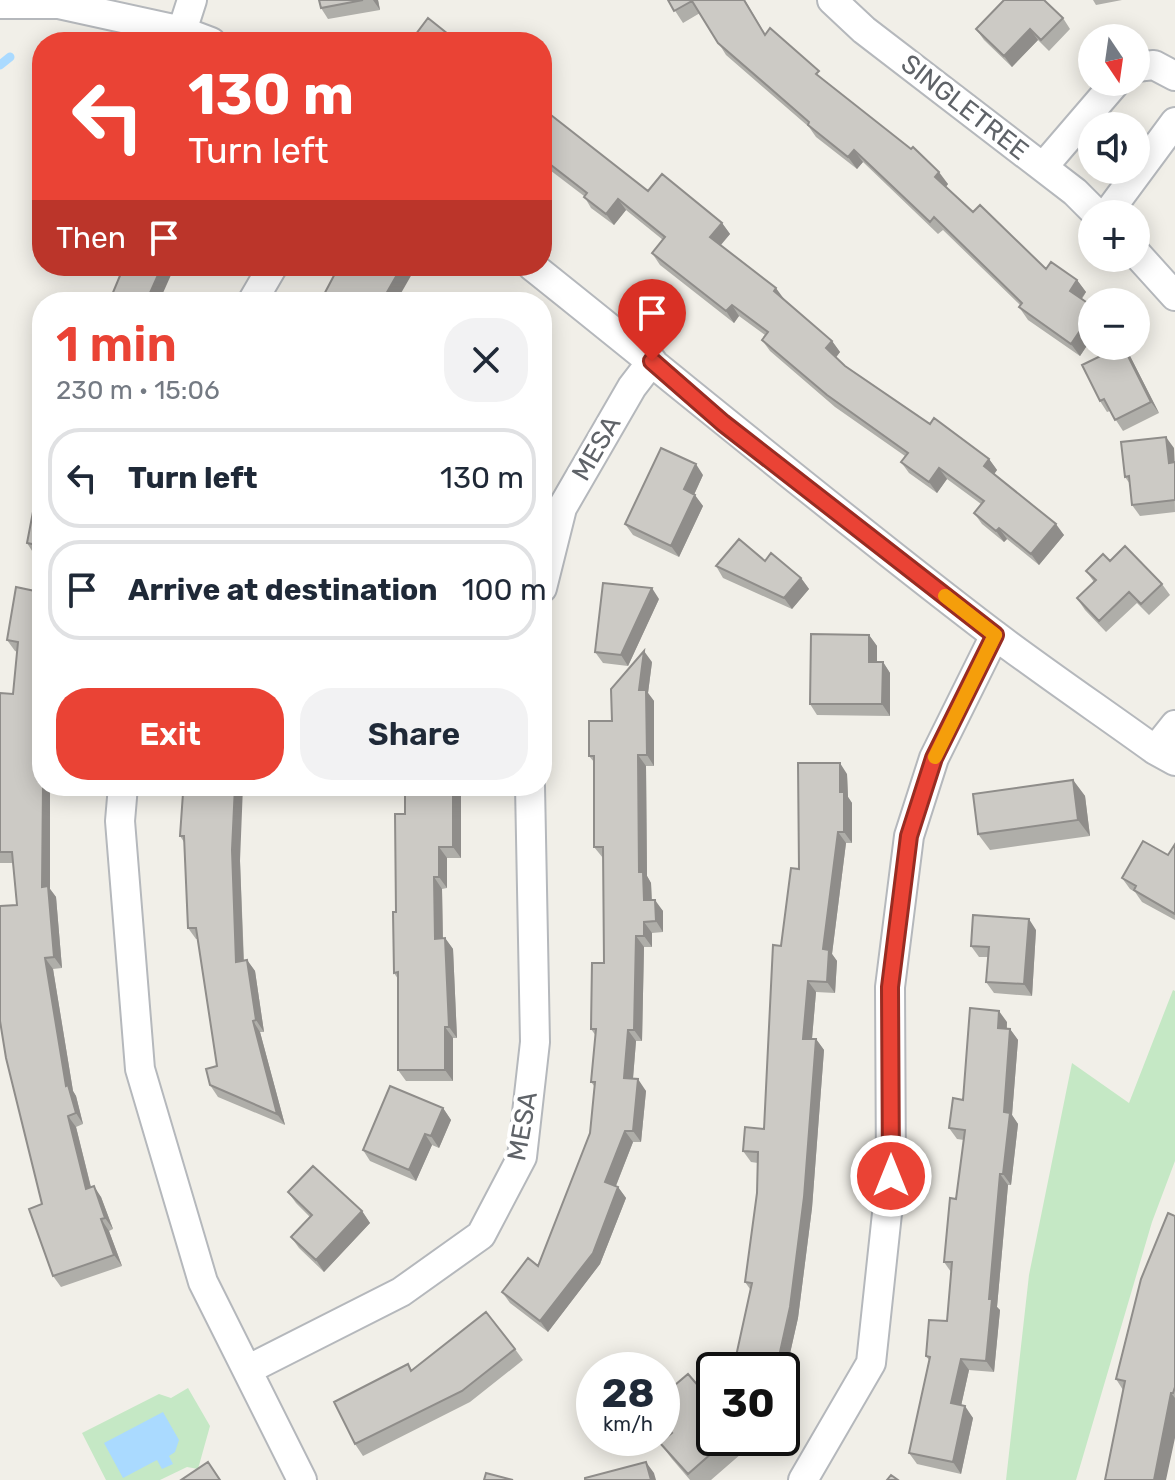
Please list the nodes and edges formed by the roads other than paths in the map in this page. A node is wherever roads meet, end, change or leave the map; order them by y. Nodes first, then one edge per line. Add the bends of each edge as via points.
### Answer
1 (192, 0) edge
2 (832, 0) edge
3 (0, 4) edge
4 (182, 31) joint
5 (1150, 65) edge
6 (1175, 76) edge
7 (1104, 96) edge
8 (1175, 122) edge
9 (1043, 167) junction
10 (1083, 200) edge
11 (1117, 200) edge
12 (1150, 268) edge
13 (545, 276) edge
14 (1175, 296) edge
15 (652, 361) junction
16 (552, 548) edge
17 (995, 635) junction
18 (1175, 725) edge
19 (1165, 755) edge
20 (122, 796) edge
21 (530, 796) edge
22 (247, 1370) junction
23 (302, 1480) edge
24 (803, 1480) edge

1 - 4 street
2 - 9 street, SINGLETREE
3 - 4 street via 59,4
5 - 6 street
7 - 9 street
8 - 11 street
9 - 10 street, SINGLETREE
12 - 14 street
13 - 15 street
15 - 16 street, MESA via 562,508
15 - 17 street via 723,423
17 - 19 street
17 - 24 street via 934,758 909,836 890,987 891,1176 871,1363
18 - 19 street
20 - 22 street via 140,1069 203,1282
21 - 22 street, MESA via 535,1042 522,1157 481,1235 401,1292
22 - 23 street

